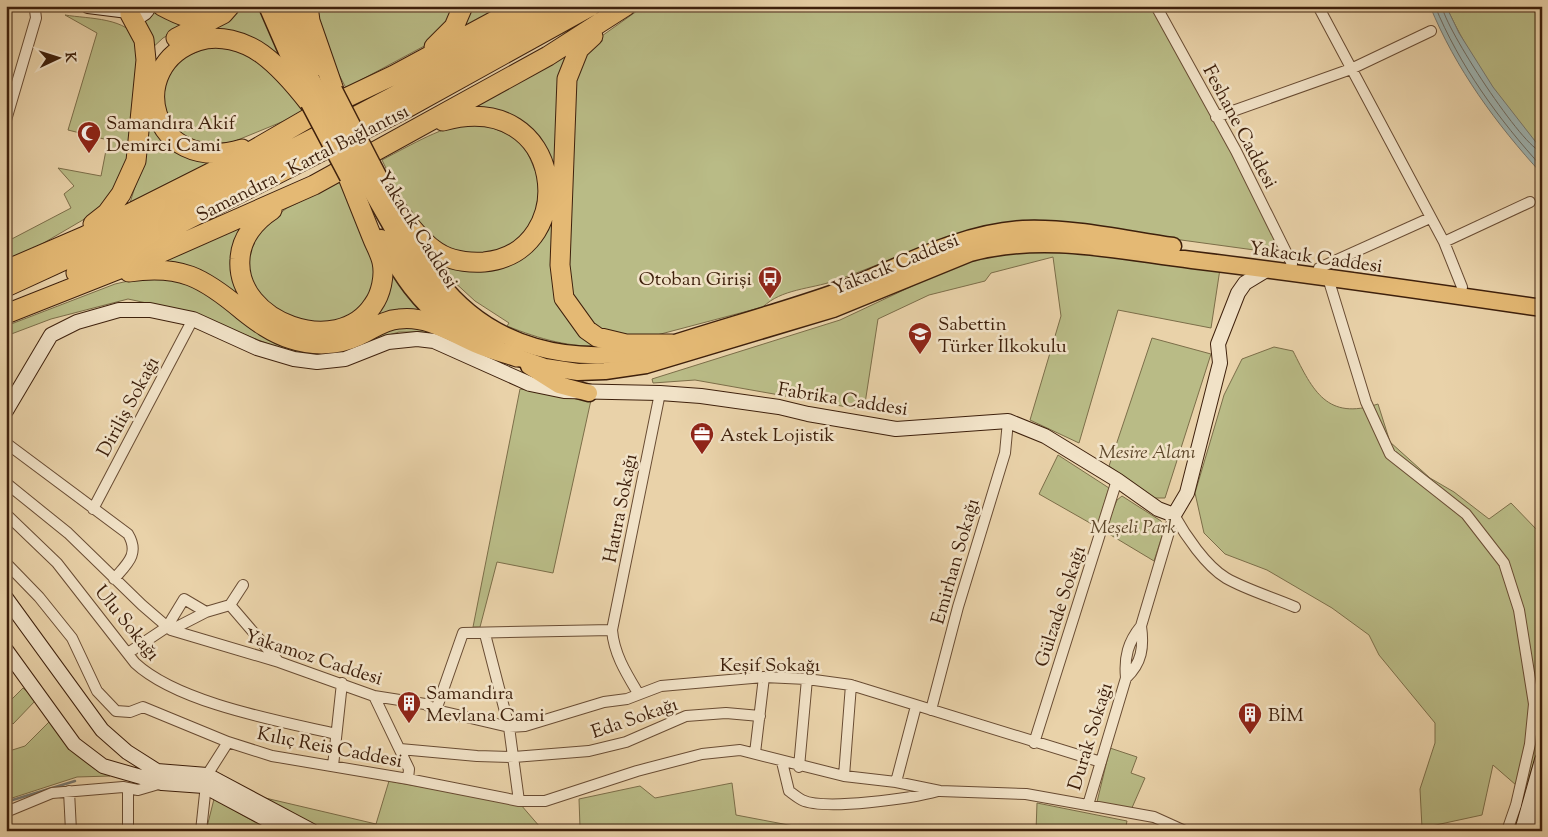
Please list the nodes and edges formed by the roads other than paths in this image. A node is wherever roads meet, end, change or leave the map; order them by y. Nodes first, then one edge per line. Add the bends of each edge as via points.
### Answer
1 (88, 6) edge
2 (149, 6) edge
3 (162, 6) edge
4 (267, 6) edge
5 (279, 6) edge
6 (293, 6) edge
7 (308, 6) edge
8 (463, 6) edge
9 (522, 6) edge
10 (560, 6) edge
11 (591, 6) edge
12 (1156, 6) edge
13 (1318, 6) edge
14 (624, 7) edge
15 (35, 10) dead end
16 (128, 10) edge
17 (226, 10) edge
18 (1431, 31) dead end
19 (1351, 69) junction
20 (394, 75) junction
21 (145, 78) junction
22 (321, 97) junction
23 (1216, 117) junction
24 (6, 120) edge
25 (287, 130) junction
26 (409, 133) junction
27 (360, 171) junction
28 (314, 185) junction
29 (1530, 202) dead end
30 (395, 207) junction
31 (1430, 218) junction
32 (1444, 242) junction
33 (49, 250) junction
34 (1292, 264) junction
35 (1268, 269) junction
36 (6, 270) edge
37 (1323, 273) junction
38 (6, 287) edge
39 (1462, 287) junction
40 (56, 294) junction
41 (1542, 298) edge
42 (6, 304) edge
43 (1542, 308) edge
44 (6, 314) edge
45 (193, 319) junction
46 (459, 333) junction
47 (672, 344) junction
48 (518, 357) junction
49 (589, 393) junction
50 (660, 393) junction
51 (6, 412) edge
52 (1008, 421) junction
53 (6, 443) edge
54 (1117, 480) junction
55 (6, 483) edge
56 (93, 509) junction
57 (6, 514) edge
58 (1174, 515) junction
59 (6, 563) edge
60 (114, 579) junction
61 (244, 585) dead end
62 (6, 598) edge
63 (230, 605) junction
64 (1295, 607) dead end
65 (206, 612) junction
66 (169, 629) junction
67 (612, 630) junction
68 (484, 634) junction
69 (6, 650) edge
70 (128, 653) junction
71 (279, 662) junction
72 (764, 677) junction
73 (807, 679) junction
74 (342, 683) junction
75 (851, 685) junction
76 (638, 693) junction
77 (374, 696) junction
78 (916, 706) junction
79 (436, 710) junction
80 (931, 710) junction
81 (760, 716) junction
82 (509, 727) junction
83 (336, 734) junction
84 (228, 742) junction
85 (1034, 743) junction
86 (400, 749) junction
87 (755, 753) junction
88 (514, 757) junction
89 (1542, 760) edge
90 (782, 762) junction
91 (1100, 762) junction
92 (333, 766) junction
93 (799, 767) junction
94 (844, 776) junction
95 (408, 779) junction
96 (205, 781) junction
97 (896, 782) junction
98 (162, 783) junction
99 (128, 788) junction
100 (69, 790) junction
101 (940, 791) junction
102 (1542, 796) edge
103 (519, 801) junction
104 (1088, 805) junction
105 (6, 812) edge
106 (71, 831) edge
107 (128, 831) edge
108 (201, 831) edge
109 (288, 831) edge
110 (312, 831) edge
111 (1185, 831) edge
112 (1507, 831) edge
113 (1522, 831) edge
114 (1533, 831) edge

1 - 16 main road
2 - 16 main road via 142,15
3 - 17 highway via 194,19
4 - 22 main road
5 - 22 main road via 298,54
6 - 22 main road via 310,48
7 - 22 highway
8 - 20 highway via 454,27 438,44
9 - 20 highway
10 - 38 highway, Samandıra - Kartal Bağlantısı via 310,142 130,231
11 - 42 highway, Samandıra - Kartal Bağlantısı via 406,109 268,180
12 - 23 street, Feshane Caddesi
13 - 19 street
14 - 26 highway via 548,56
14 - 47 highway via 579,49 567,80 561,282 570,309 597,337 626,344
15 - 24 street via 36,18
16 - 21 highway via 144,40
17 - 21 highway via 169,42 157,55
18 - 19 street
19 - 23 street
19 - 31 street
20 - 25 highway
21 - 33 highway via 136,161 121,194 107,213
22 - 25 highway via 241,42 215,38 185,45 169,56 156,86 157,113 167,135 178,145 194,151 222,154 252,146
22 - 27 main road, bridge
22 - 27 main road, bridge
23 - 34 street, Feshane Caddesi
25 - 33 highway via 236,160 85,236
26 - 28 highway
26 - 30 highway via 456,117 499,118 526,136 541,156 547,178 548,205 531,239 521,248 494,261 480,262 452,260 434,250
27 - 28 highway via 382,262 383,280 368,314 341,329 302,328 271,316 249,296 239,268 240,247 250,230 263,216
27 - 30 main road, Yakacık Caddesi
27 - 46 main road via 403,278 418,299
27 - 48 main road, Yakacık Caddesi via 428,290 461,321
28 - 40 highway via 160,253
29 - 32 street
30 - 47 main road, Yakacık Caddesi via 423,258 460,304 486,323 522,342 557,353 585,356 624,354
31 - 32 street
31 - 37 street
32 - 39 street
33 - 36 highway
34 - 37 main road, Yakacık Caddesi
34 - 47 main road, Yakacık Caddesi via 1052,229 1009,231 961,241 830,294
35 - 37 main road, Yakacık Caddesi
35 - 48 main road, Yakacık Caddesi via 1062,244 1026,243 970,253 826,312 632,368 578,372 545,367
35 - 58 main road, Durak Sokağı via 1245,283 1238,293 1218,344
37 - 39 main road, Yakacık Caddesi
37 - 43 main road, Yakacık Caddesi
37 - 112 street via 1366,402 1390,454 1466,514 1504,563 1519,610 1534,704 1530,744
39 - 41 main road, Yakacık Caddesi
40 - 44 highway
40 - 46 highway via 123,273 167,269 204,280 265,327 308,343 344,341 400,318
45 - 49 main road, Fabrika Caddesi via 257,348 317,362 345,359 401,339 434,341 530,384
45 - 51 main road, Fabrika Caddesi via 150,310 118,310 77,322 51,335
45 - 56 street, Diriliş Sokağı
46 - 48 highway via 480,345
48 - 49 main road via 559,385
49 - 50 main road, Fabrika Caddesi
50 - 52 main road, Fabrika Caddesi via 779,407 896,429
50 - 67 street, Hatıra Sokağı
52 - 54 main road, Fabrika Caddesi via 1045,436
52 - 80 street, Emirhan Sokağı via 1005,453 958,607
53 - 56 street
54 - 58 main road, Fabrika Caddesi via 1158,509
54 - 85 street, Gülzade Sokağı
55 - 60 street, Yakamoz Caddesi via 68,533
56 - 60 street via 128,534 133,543 133,556
57 - 70 street, Ulu Sokağı via 62,569
58 - 64 street via 1202,556 1225,577
58 - 91 street, Durak Sokağı via 1141,626 1127,650 1126,678
59 - 84 street via 72,638 97,691 116,711 130,712 143,707
60 - 66 street, Yakamoz Caddesi
61 - 63 street
62 - 96 main road via 102,730 127,752 158,770
63 - 65 street
63 - 71 street
65 - 66 street
65 - 66 street via 184,598
66 - 70 street
66 - 71 street, Yakamoz Caddesi
67 - 68 street
67 - 76 street via 621,664
68 - 79 street via 463,633 460,637
68 - 82 street
69 - 98 main road via 74,744 103,766
70 - 83 street, Ulu Sokağı via 149,676 177,688 239,711
71 - 74 street, Yakamoz Caddesi
72 - 73 street, Keşif Sokağı
72 - 76 street, Keşif Sokağı via 661,686
72 - 81 street
73 - 75 street, Keşif Sokağı
73 - 93 street
74 - 77 street, Yakamoz Caddesi
74 - 83 street
75 - 78 street, Keşif Sokağı
75 - 94 street
76 - 82 street, Keşif Sokağı via 627,699 604,702 545,721
77 - 79 street, Yakamoz Caddesi via 425,704
77 - 86 street
78 - 80 street, Keşif Sokağı
78 - 97 street
79 - 82 street, Keşif Sokağı
80 - 85 street, Keşif Sokağı
81 - 87 street
81 - 88 street, Eda Sokağı via 726,713 686,716 626,742 589,751
82 - 88 street
83 - 92 street
84 - 92 street, Kılıç Reis Caddesi via 272,756
84 - 96 street, Kılıç Reis Caddesi
85 - 91 street, Keşif Sokağı
86 - 88 street, Eda Sokağı
86 - 95 street via 408,769
87 - 90 street, Kılıç Reis Caddesi
87 - 103 street, Kılıç Reis Caddesi via 740,750 702,754 636,771 546,801
88 - 103 street
89 - 113 main road
90 - 93 street, Kılıç Reis Caddesi
90 - 101 street via 789,791 803,801 838,804 914,798
91 - 104 street, Durak Sokağı
92 - 95 street, Kılıç Reis Caddesi
93 - 94 street, Kılıç Reis Caddesi
94 - 97 street, Kılıç Reis Caddesi
95 - 103 street, Kılıç Reis Caddesi
96 - 98 main road
96 - 108 street, Kılıç Reis Caddesi
96 - 109 main road
96 - 110 main road
97 - 101 street, Kılıç Reis Caddesi
98 - 99 street via 138,790
99 - 100 street
99 - 107 street
100 - 105 street via 52,793
100 - 106 street
101 - 104 street via 1026,794
102 - 114 main road
104 - 111 street via 1154,817

